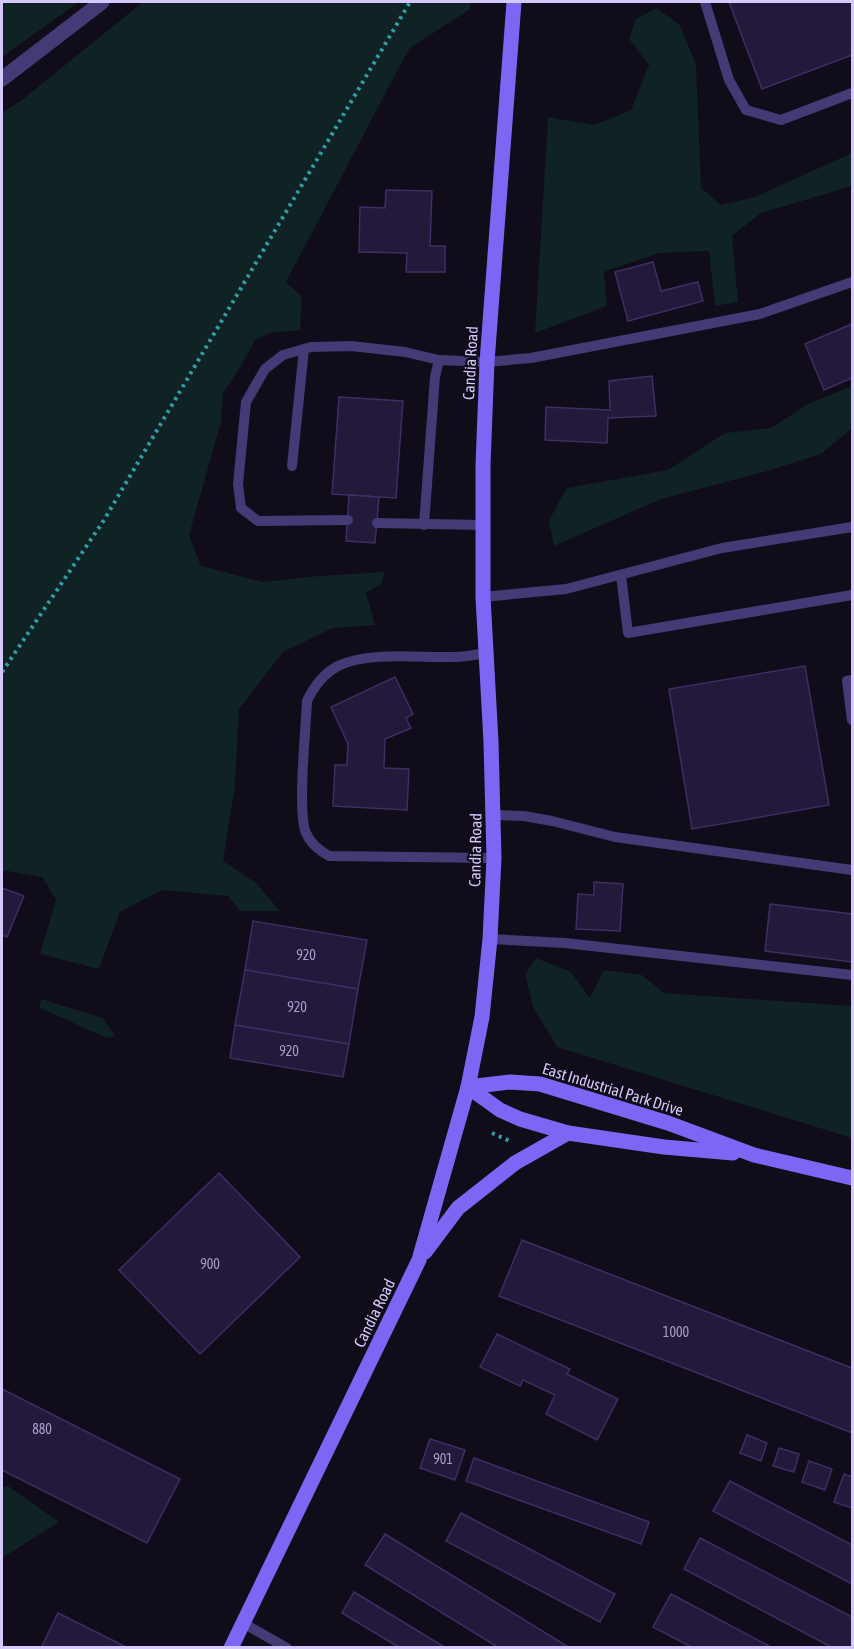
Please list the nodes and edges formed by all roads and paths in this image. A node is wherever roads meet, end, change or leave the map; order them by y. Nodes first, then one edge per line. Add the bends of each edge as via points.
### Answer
1 (102, 2) edge
2 (410, 2) edge
3 (514, 2) edge
4 (705, 2) edge
5 (2, 79) edge
6 (852, 93) edge
7 (852, 282) edge
8 (304, 349) junction
9 (439, 360) junction
10 (487, 362) junction
11 (292, 466) dead end
12 (348, 520) dead end
13 (376, 523) dead end
14 (424, 525) junction
15 (482, 525) junction
16 (852, 527) edge
17 (621, 575) junction
18 (852, 595) edge
19 (483, 597) junction
20 (486, 653) junction
21 (2, 672) edge
22 (852, 680) edge
23 (852, 720) edge
24 (493, 815) junction
25 (494, 858) junction
26 (852, 870) edge
27 (490, 939) junction
28 (852, 975) edge
29 (468, 1087) junction
30 (492, 1133) dead end
31 (568, 1133) junction
32 (515, 1143) dead end
33 (754, 1155) junction
34 (852, 1178) edge
35 (419, 1260) junction
36 (243, 1623) junction
37 (231, 1647) edge
38 (287, 1647) edge

1 - 5 street
2 - 21 path via 104,520
3 - 10 main road, Candia Road
4 - 6 lane via 729,81 746,110 781,120
7 - 10 lane via 760,314 531,358
8 - 9 lane via 351,346
8 - 11 lane
8 - 12 lane via 283,355 265,369 246,402 238,484 241,508 258,521
9 - 10 lane
9 - 14 lane
10 - 15 main road, Candia Road
13 - 14 lane
14 - 15 lane
15 - 19 main road, Candia Road
16 - 17 lane via 722,548
17 - 18 lane via 628,633
17 - 19 lane via 566,590
19 - 20 main road, Candia Road
20 - 24 main road, Candia Road
20 - 25 lane via 355,661 324,675 307,701 302,810 305,831 314,847 329,856
22 - 23 lane via 847,681
24 - 25 main road, Candia Road
24 - 26 lane via 524,816 615,837
25 - 27 main road, Candia Road
27 - 28 lane via 565,943
27 - 29 main road, Candia Road via 482,1017
29 - 31 main road, East Industrial Park Drive via 500,1110
29 - 33 main road, East Industrial Park Drive via 510,1082 540,1084 668,1123
29 - 35 main road, Candia Road
30 - 32 path
31 - 33 main road, East Industrial Park Drive
31 - 35 main road via 515,1163 458,1208
33 - 34 main road, East Industrial Park Drive
35 - 36 main road, Candia Road
36 - 37 main road, Candia Road
36 - 38 lane

